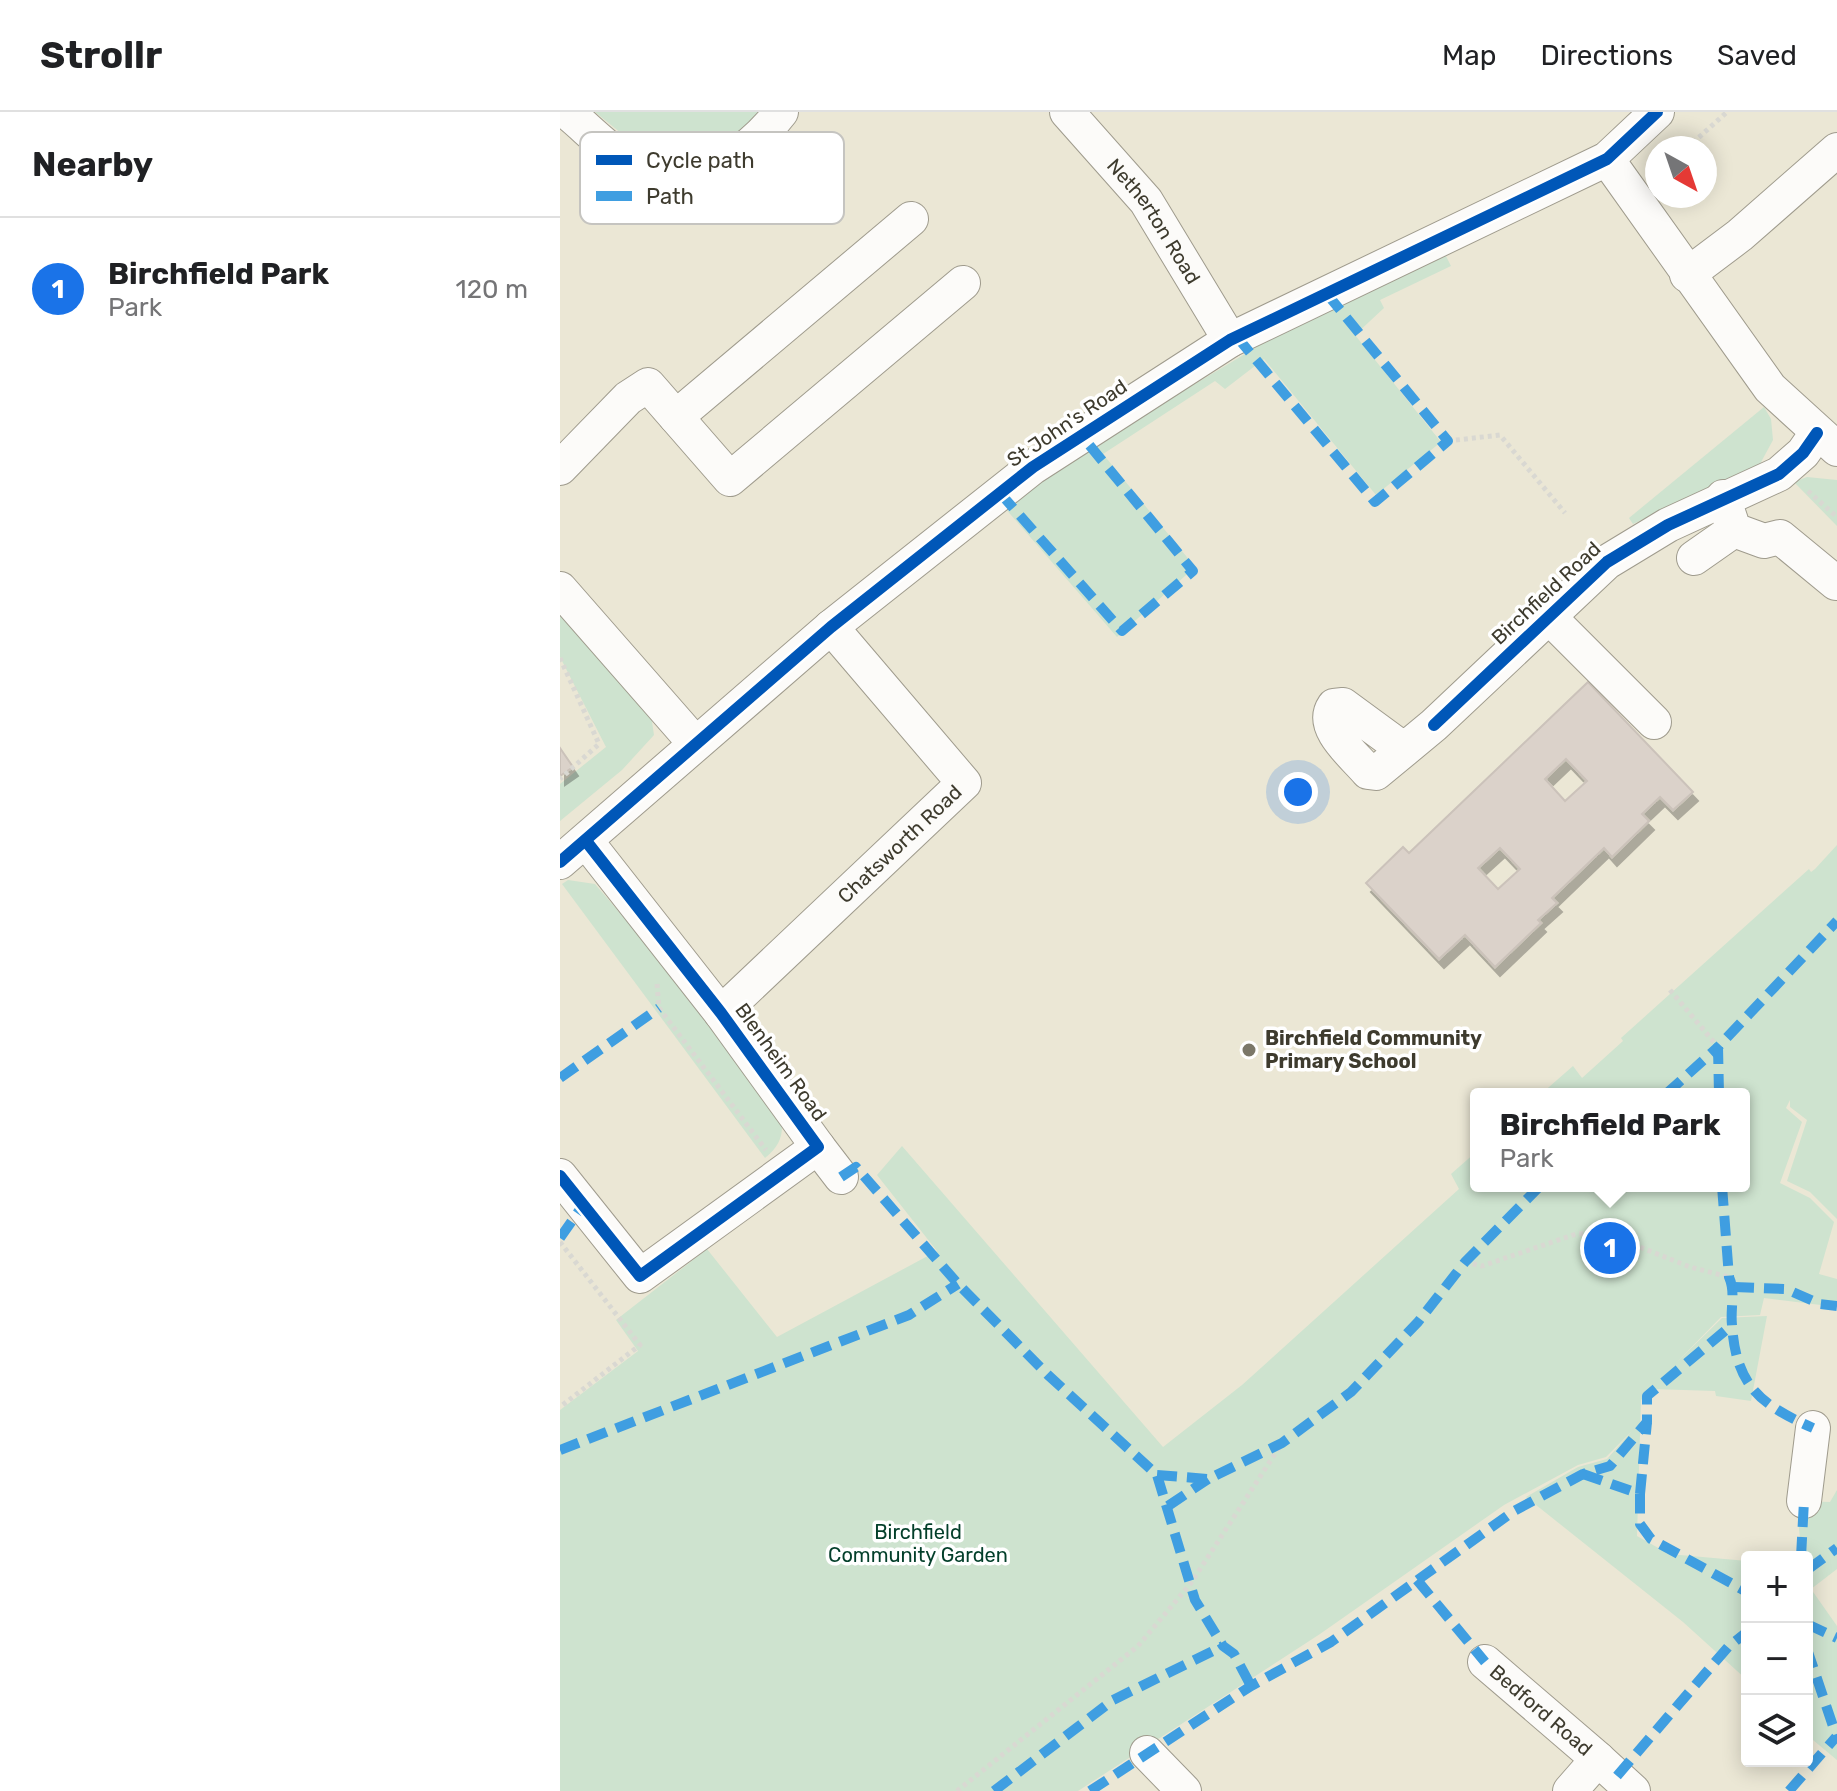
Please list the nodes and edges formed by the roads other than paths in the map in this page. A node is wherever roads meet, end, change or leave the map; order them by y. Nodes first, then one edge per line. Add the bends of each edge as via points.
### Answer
1 (567, 112) edge
2 (781, 112) edge
3 (1067, 112) edge
4 (1657, 112) edge
5 (592, 132) edge
6 (762, 132) edge
7 (1837, 150) edge
8 (1607, 159) junction
9 (911, 219) dead end
10 (1687, 275) junction
11 (963, 283) dead end
12 (1230, 340) junction
13 (676, 417) junction
14 (1827, 441) edge
15 (560, 468) edge
16 (1723, 497) junction
17 (1734, 530) junction
18 (1694, 558) dead end
19 (1836, 583) edge
20 (560, 589) edge
21 (1549, 617) junction
22 (831, 627) junction
23 (1654, 722) dead end
24 (694, 742) junction
25 (1403, 749) dead end
26 (573, 852) edge
27 (721, 1013) junction
28 (818, 1147) junction
29 (560, 1176) edge
30 (841, 1177) dead end
31 (1813, 1428) dead end
32 (1824, 1467) edge
33 (1804, 1501) dead end
34 (1485, 1662) dead end
35 (1147, 1753) dead end
36 (1598, 1759) junction
37 (1184, 1791) edge
38 (1570, 1791) edge
39 (1633, 1791) edge

1 - 5 street
2 - 6 street
3 - 12 street, Netherton Road via 1146,201
4 - 8 street, St John's Road
7 - 10 street
8 - 10 street, Birchfield Road
8 - 12 street, St John's Road
9 - 13 street
10 - 14 street, Birchfield Road via 1770,388
11 - 13 street via 730,479
12 - 22 street, St John's Road via 1033,467
13 - 15 street via 648,385 628,398
14 - 16 street, Birchfield Road via 1779,474
16 - 17 street
16 - 21 street, Birchfield Road via 1626,548
17 - 18 street
17 - 19 street via 1764,541 1780,537
20 - 24 street
21 - 23 street
21 - 25 street, Birchfield Road
22 - 24 street, St John's Road
22 - 27 street, Chatsworth Road via 964,783
24 - 26 street, St John's Road
26 - 27 street, Blenheim Road
27 - 28 street, Blenheim Road
28 - 29 street, Blenheim Road via 640,1276
28 - 30 street, Blenheim Road
31 - 32 street
32 - 33 street
34 - 36 street, Bedford Road
35 - 37 street
36 - 38 street, Bedford Road
36 - 39 street, Bedford Road

